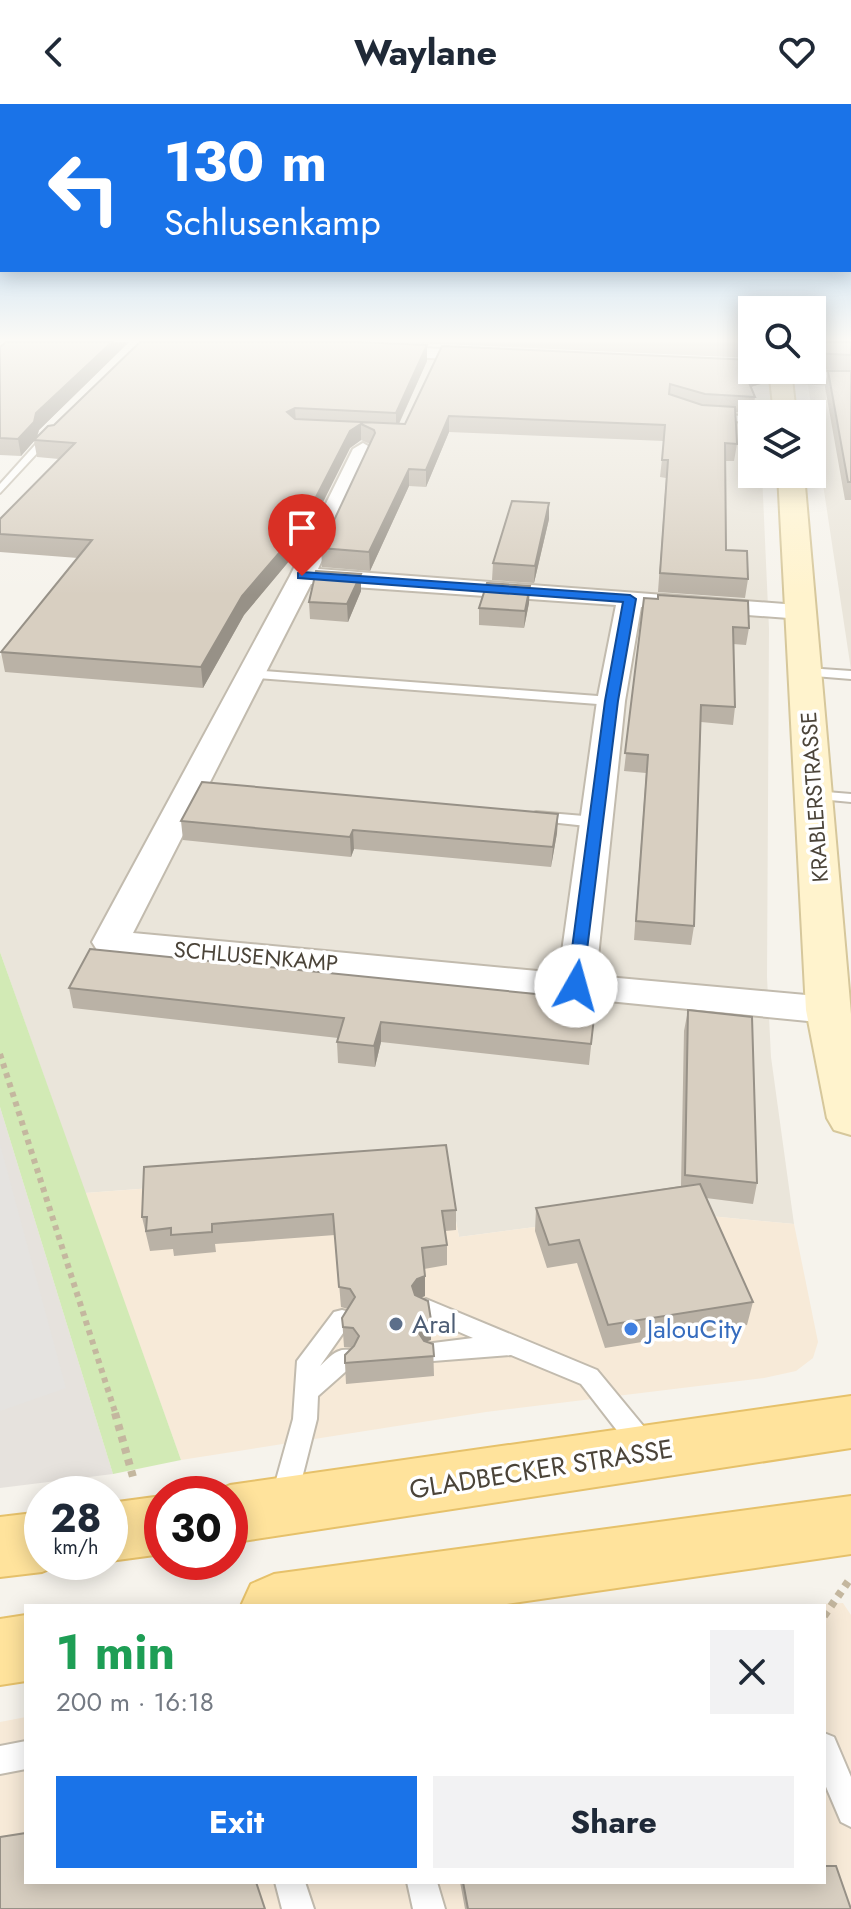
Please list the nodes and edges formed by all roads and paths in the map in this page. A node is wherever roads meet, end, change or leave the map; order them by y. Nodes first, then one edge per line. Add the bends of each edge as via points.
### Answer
1 (53, 431) edge
2 (363, 449) edge
3 (792, 488) edge
4 (0, 490) edge
5 (302, 576) junction
6 (630, 599) junction
7 (802, 611) junction
8 (807, 672) junction
9 (249, 674) junction
10 (851, 675) edge
11 (611, 701) junction
12 (814, 795) junction
13 (851, 798) edge
14 (518, 816) edge
15 (596, 822) junction
16 (576, 986) junction
17 (828, 1010) junction
18 (0, 1054) edge
19 (851, 1118) edge
20 (426, 1308) edge
21 (342, 1319) edge
22 (512, 1345) junction
23 (433, 1351) edge
24 (345, 1358) edge
25 (307, 1392) junction
26 (851, 1422) edge
27 (128, 1452) dead end
28 (650, 1452) junction
29 (256, 1510) edge
30 (851, 1525) edge
31 (24, 1544) edge
32 (0, 1547) edge
33 (850, 1578) edge
34 (292, 1604) edge
35 (826, 1613) edge
36 (24, 1648) edge
37 (0, 1652) edge
38 (826, 1752) edge
39 (24, 1755) edge
40 (0, 1760) edge
41 (851, 1812) edge
42 (291, 1884) edge
43 (423, 1884) edge
44 (298, 1909) edge
45 (429, 1909) edge

1 - 4 lane
2 - 5 street, SCHLUSENKAMP
3 - 7 street, KRABLERSTRASSE
5 - 6 street
5 - 9 street, SCHLUSENKAMP
6 - 7 street
6 - 11 street
7 - 8 street, KRABLERSTRASSE
8 - 10 lane
8 - 12 street, KRABLERSTRASSE
9 - 11 lane
9 - 16 street, SCHLUSENKAMP via 198,789 110,942
11 - 15 street
12 - 13 lane
12 - 17 street, KRABLERSTRASSE
14 - 15 lane
15 - 16 street
16 - 17 street, SCHLUSENKAMP
17 - 19 street, KRABLERSTRASSE
18 - 27 path
20 - 22 lane
21 - 25 lane via 309,1361
22 - 23 lane
22 - 28 lane via 589,1377
24 - 25 lane
25 - 29 lane via 305,1419
26 - 28 main road, GLADBECKER STRASSE
28 - 29 main road, GLADBECKER STRASSE
30 - 34 main road
31 - 32 main road
33 - 35 path
36 - 37 main road
38 - 41 lane
39 - 40 lane
42 - 44 lane
43 - 45 lane

